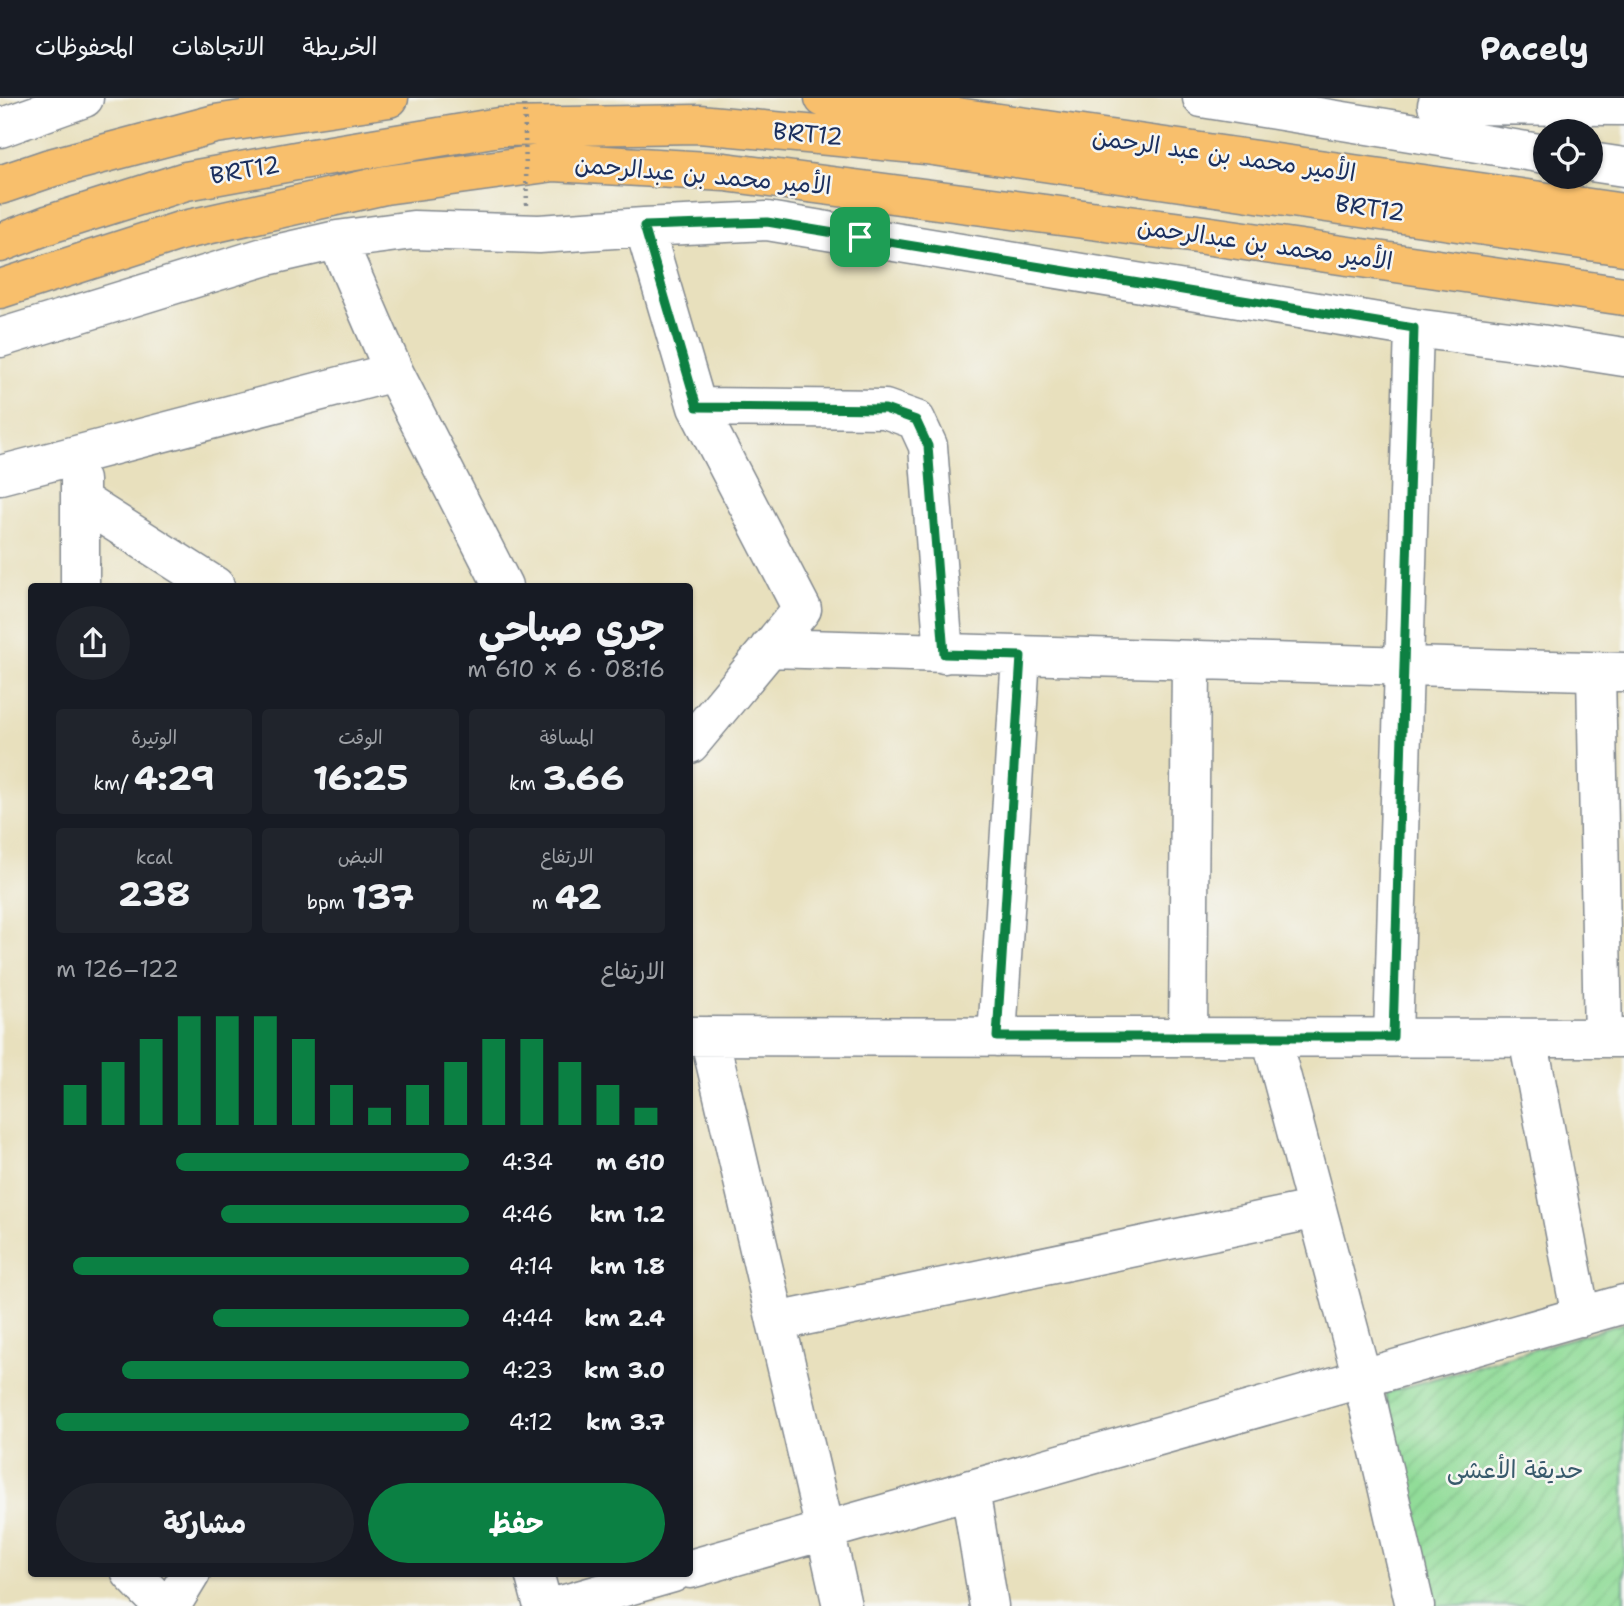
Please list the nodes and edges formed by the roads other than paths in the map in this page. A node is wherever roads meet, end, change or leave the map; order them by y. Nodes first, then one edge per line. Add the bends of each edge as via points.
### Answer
1 (84, 98) edge
2 (390, 98) edge
3 (824, 98) edge
4 (1202, 98) edge
5 (1624, 106) edge
6 (1434, 113) edge
7 (0, 128) edge
8 (1533, 150) edge
9 (1603, 164) edge
10 (1624, 167) edge
11 (0, 185) edge
12 (1624, 213) edge
13 (644, 226) junction
14 (337, 240) junction
15 (0, 243) edge
16 (1624, 246) edge
17 (0, 289) edge
18 (1624, 296) edge
19 (1414, 328) junction
20 (0, 338) edge
21 (1624, 357) edge
22 (394, 372) junction
23 (697, 407) junction
24 (80, 454) junction
25 (0, 475) edge
26 (80, 500) junction
27 (80, 583) edge
28 (210, 583) edge
29 (500, 583) edge
30 (769, 648) junction
31 (944, 654) junction
32 (1021, 656) junction
33 (1191, 660) junction
34 (1405, 667) junction
35 (1610, 672) edge
36 (693, 740) edge
37 (699, 1036) edge
38 (997, 1037) junction
39 (1188, 1037) junction
40 (1270, 1037) junction
41 (1393, 1037) junction
42 (1528, 1038) junction
43 (1614, 1038) edge
44 (1317, 1209) junction
45 (1624, 1304) edge
46 (1581, 1317) junction
47 (776, 1322) junction
48 (1362, 1378) junction
49 (970, 1489) junction
50 (825, 1530) junction
51 (693, 1568) edge
52 (135, 1577) edge
53 (189, 1577) edge
54 (535, 1577) edge
55 (659, 1577) edge
56 (163, 1606) edge
57 (171, 1606) edge
58 (543, 1606) edge
59 (558, 1606) edge
60 (842, 1606) edge
61 (989, 1606) edge
62 (1415, 1606) edge

1 - 7 street
2 - 11 main road via 215,124 50,167
3 - 12 main road, الأمير محمد بن عبد الرحمن
4 - 6 street
5 - 6 street
6 - 8 street
9 - 10 street
13 - 14 street via 539,234 412,230
13 - 19 street via 767,222
13 - 23 street
14 - 20 street via 267,256
14 - 22 street
15 - 16 main road, BRT12 via 186,181 321,157 499,127 699,124 926,145
17 - 18 main road, الأمير محمد بن عبدالرحمن via 194,228 385,184 554,162 725,172
19 - 21 street
19 - 34 street
22 - 24 street
22 - 29 street
23 - 30 street via 802,609
23 - 31 street via 885,409 916,420 928,446
24 - 25 street
24 - 26 street
26 - 27 street
26 - 28 street
30 - 31 street
30 - 36 street
31 - 32 street
32 - 33 street
32 - 38 street
33 - 34 street
33 - 39 street
34 - 35 street
34 - 41 street
35 - 43 street
37 - 38 street
37 - 47 street
38 - 39 street
39 - 40 street
40 - 41 street
40 - 44 street
41 - 42 street
42 - 43 street
42 - 46 street
44 - 47 street
44 - 48 street
45 - 46 street
46 - 48 street
47 - 50 street
48 - 49 street
48 - 62 street
49 - 50 street
49 - 61 street
50 - 51 street
50 - 60 street
52 - 56 street
53 - 57 street
54 - 58 street
55 - 59 street

